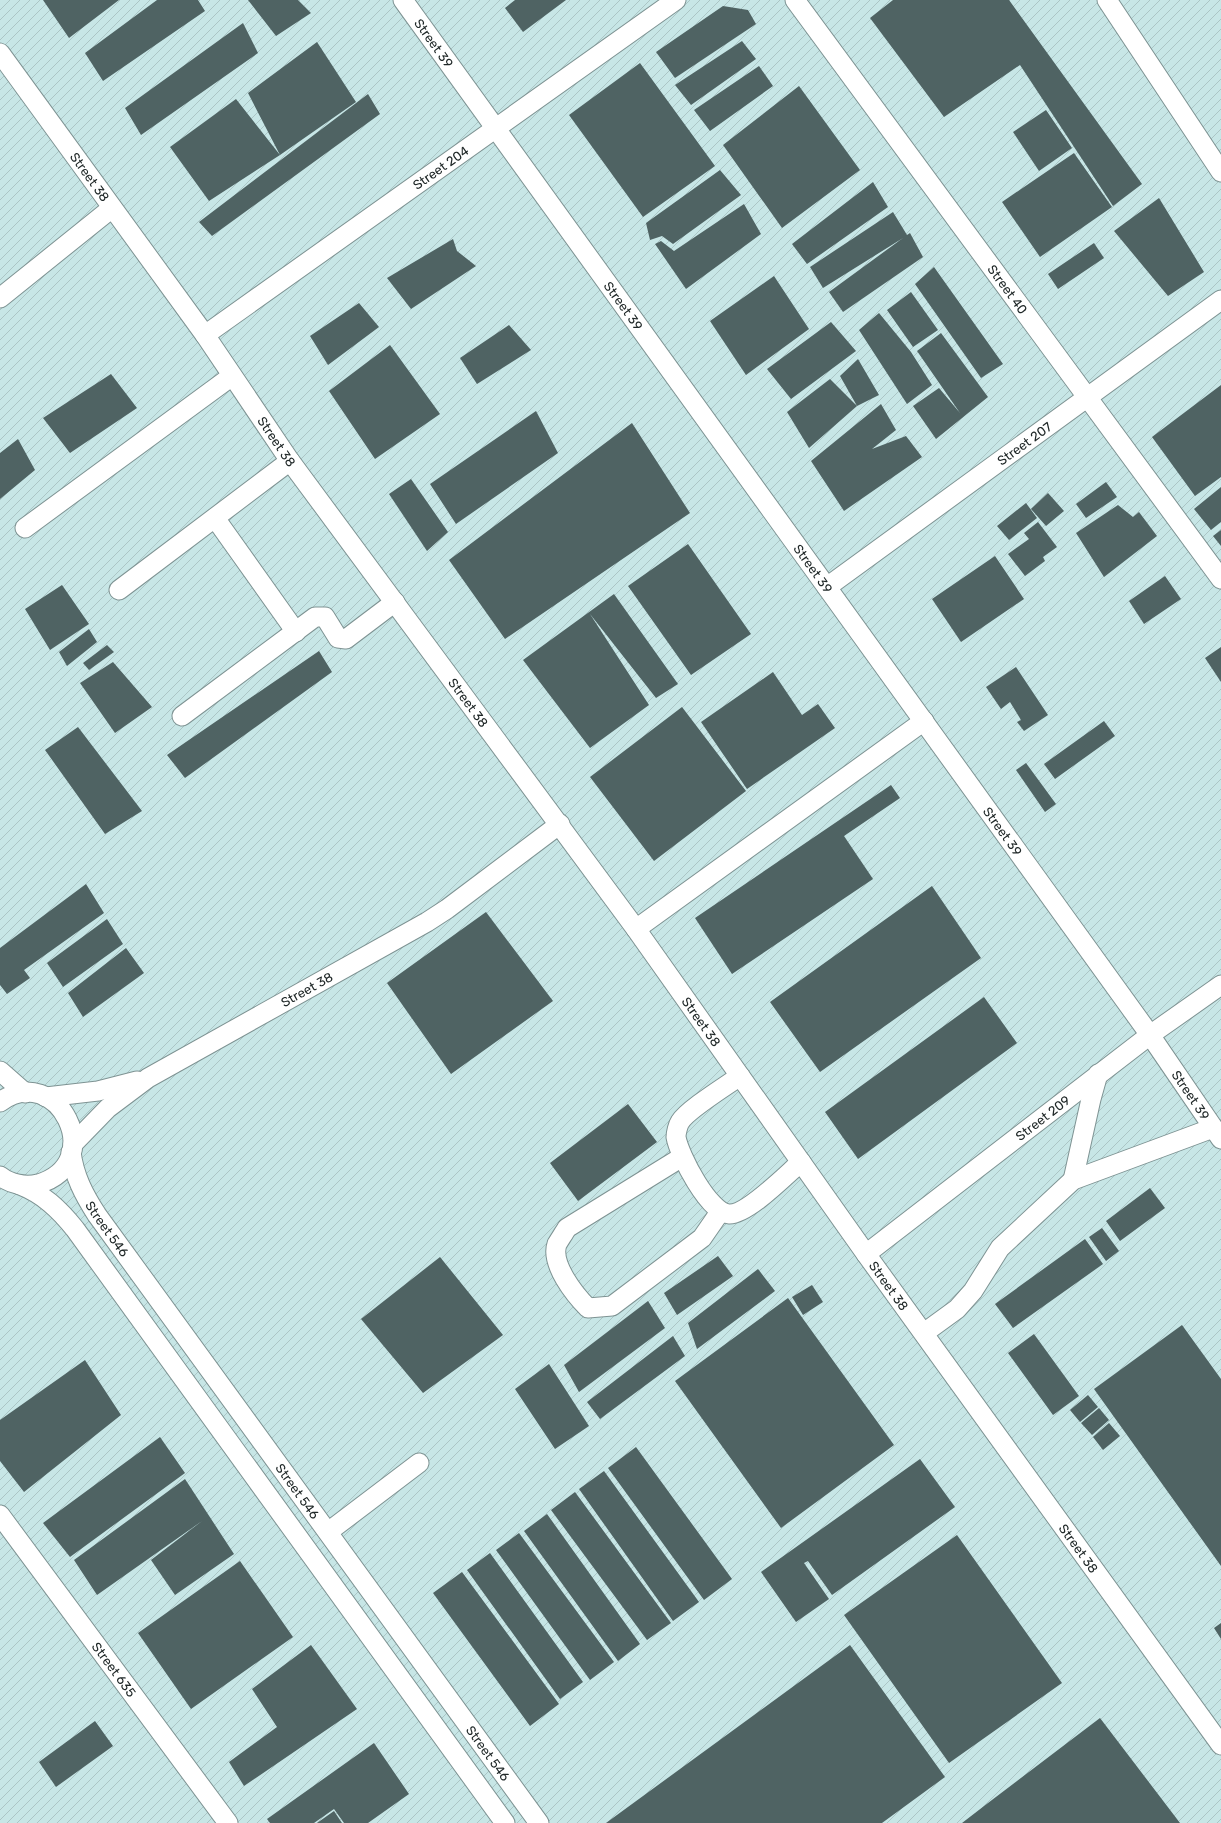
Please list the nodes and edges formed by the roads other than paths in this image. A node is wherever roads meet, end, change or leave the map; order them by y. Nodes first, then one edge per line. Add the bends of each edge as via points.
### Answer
1 (403, 0) edge
2 (676, 0) edge
3 (795, 0) edge
4 (1107, 0) edge
5 (0, 53) edge
6 (496, 128) junction
7 (1221, 172) edge
8 (112, 208) junction
9 (0, 298) edge
10 (1221, 300) edge
11 (205, 335) junction
12 (232, 376) junction
13 (1088, 398) junction
14 (290, 461) junction
15 (215, 518) junction
16 (25, 528) dead end
17 (1221, 579) edge
18 (827, 587) junction
19 (119, 590) dead end
20 (395, 602) junction
21 (296, 632) junction
22 (182, 716) dead end
23 (924, 721) junction
24 (560, 824) junction
25 (636, 929) junction
26 (1221, 985) edge
27 (1150, 1035) junction
28 (0, 1071) edge
29 (1098, 1074) junction
30 (740, 1076) junction
31 (148, 1078) junction
32 (24, 1093) junction
33 (46, 1097) junction
34 (0, 1102) edge
35 (1217, 1133) edge
36 (72, 1148) junction
37 (682, 1157) junction
38 (801, 1162) junction
39 (1073, 1180) junction
40 (8, 1182) edge
41 (720, 1212) junction
42 (866, 1254) junction
43 (924, 1333) junction
44 (419, 1463) dead end
45 (0, 1515) edge
46 (328, 1532) junction
47 (1221, 1745) edge
48 (228, 1823) edge
49 (505, 1823) edge
50 (539, 1823) edge

1 - 6 street, Street 39
2 - 6 street, Street 204
3 - 13 street, Street 40
4 - 7 street
5 - 8 street, Street 38
6 - 11 street, Street 204
6 - 18 street, Street 39
8 - 9 street
8 - 11 street, Street 38
10 - 13 street, Street 207
11 - 12 street, Street 38
12 - 14 street, Street 38
12 - 16 street
13 - 17 street, Street 40
13 - 18 street, Street 207
14 - 15 street
14 - 20 street, Street 38
15 - 19 street
15 - 21 street
18 - 23 street, Street 39
20 - 21 street via 346,639 338,638 325,617 315,617
20 - 24 street, Street 38
21 - 22 street
23 - 25 street
23 - 27 street, Street 39
24 - 25 street, Street 38
24 - 31 street, Street 38 via 427,922
25 - 30 street, Street 38
26 - 27 street, Street 209
27 - 29 street, Street 209
27 - 35 street, Street 39
28 - 32 street
29 - 39 street
29 - 42 street, Street 209
30 - 37 street via 679,1122 676,1135
30 - 38 street, Street 38
31 - 33 street, Street 38 via 98,1091
31 - 36 street, Street 38 via 108,1108
32 - 33 street
32 - 34 street
33 - 36 street, Street 546 via 56,1103 69,1121
35 - 39 street
36 - 40 street, Street 38 via 66,1164 57,1174 40,1183
36 - 46 street, Street 546 via 73,1168 97,1214
37 - 41 street via 696,1183
37 - 41 street via 567,1228 557,1245 556,1261 576,1297 588,1308 612,1306 702,1238
38 - 41 street via 740,1212
38 - 42 street, Street 38
39 - 43 street via 1000,1248 973,1291 957,1308
40 - 49 street, Street 546 via 36,1192 50,1202 75,1229
42 - 43 street, Street 38
43 - 47 street, Street 38
44 - 46 street
45 - 48 street, Street 635
46 - 50 street, Street 546

